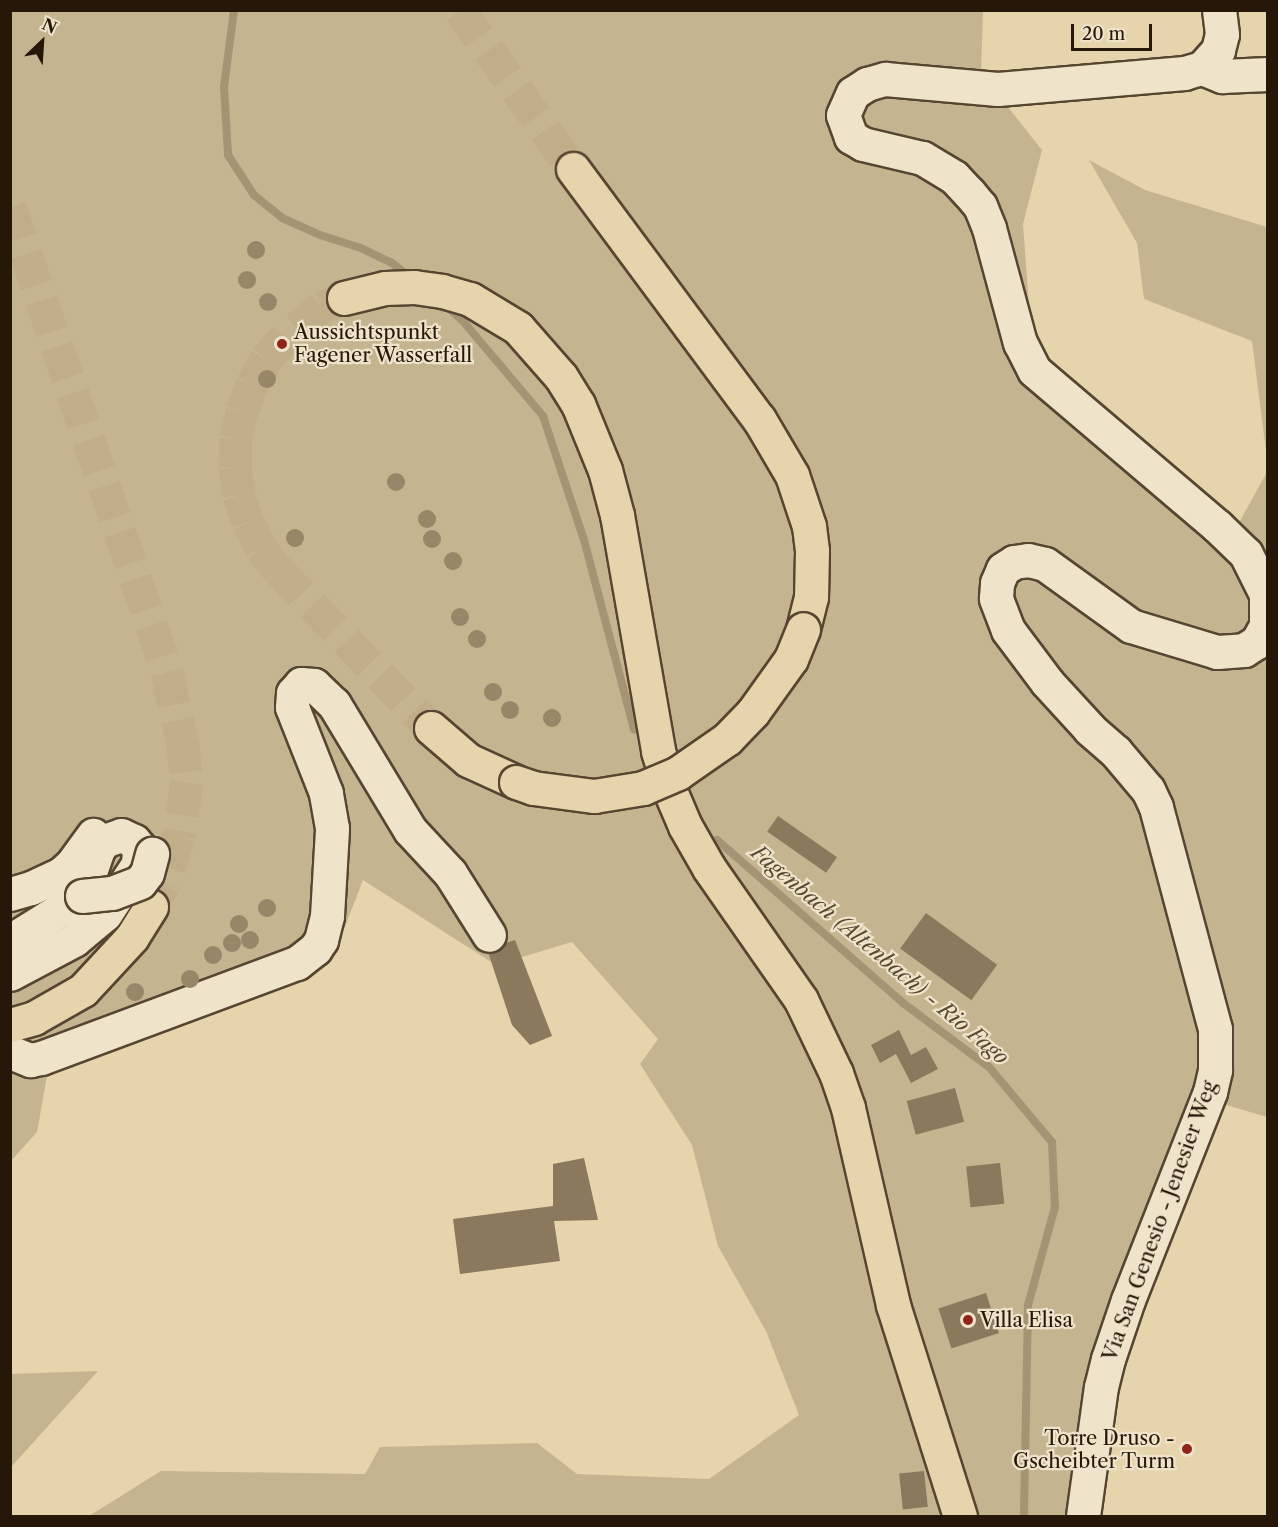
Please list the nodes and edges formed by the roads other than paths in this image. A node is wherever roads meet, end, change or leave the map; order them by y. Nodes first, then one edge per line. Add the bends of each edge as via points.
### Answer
1 (1219, 10) edge
2 (1202, 68) junction
3 (1268, 74) edge
4 (573, 169) tunnel mouth
5 (344, 298) tunnel mouth
6 (431, 728) tunnel mouth
7 (10, 894) edge
8 (82, 896) junction
9 (151, 907) tunnel mouth
10 (489, 934) dead end
11 (10, 940) edge
12 (10, 974) edge
13 (10, 1025) edge
14 (10, 1052) edge
15 (960, 1516) edge
16 (1083, 1516) edge

1 - 2 street via 1220,42
2 - 3 street via 1222,76
2 - 16 street, Via San Genesio - Jenesier Weg via 1169,76 998,89 885,79 853,93 843,115 851,137 863,144 922,158 954,177 969,193 980,206 989,228 1020,343 1034,370 1246,554 1266,594 1266,626 1257,642 1244,650 1217,652 1131,626 1045,564 1014,562 1003,569 997,583 996,598 1008,630 1047,682 1148,790 1156,807 1215,1029 1215,1070 1210,1092 1108,1359
4 - 6 main road, bridge via 759,419 788,467 802,500 812,551 811,597 803,629 791,659 753,712 727,739 678,773 643,788 594,796 533,788 468,760
5 - 15 main road via 386,288 414,287 470,299 518,328 561,377 578,404 592,432 617,515 658,751 685,826 709,868 801,1000 836,1072 848,1108 893,1305
7 - 8 street, bridge via 61,874 94,832 111,820 122,819 140,826 147,834 152,854 140,882 112,893
8 - 11 street
8 - 12 street via 104,841 121,835 134,841 139,847 138,864 105,914 74,940
9 - 13 main road via 126,944 83,990 34,1018
10 - 14 street via 450,873 410,830 334,704 314,685 301,684 293,693 292,707 326,793 332,828 327,916 315,949 297,963 41,1058 30,1060

